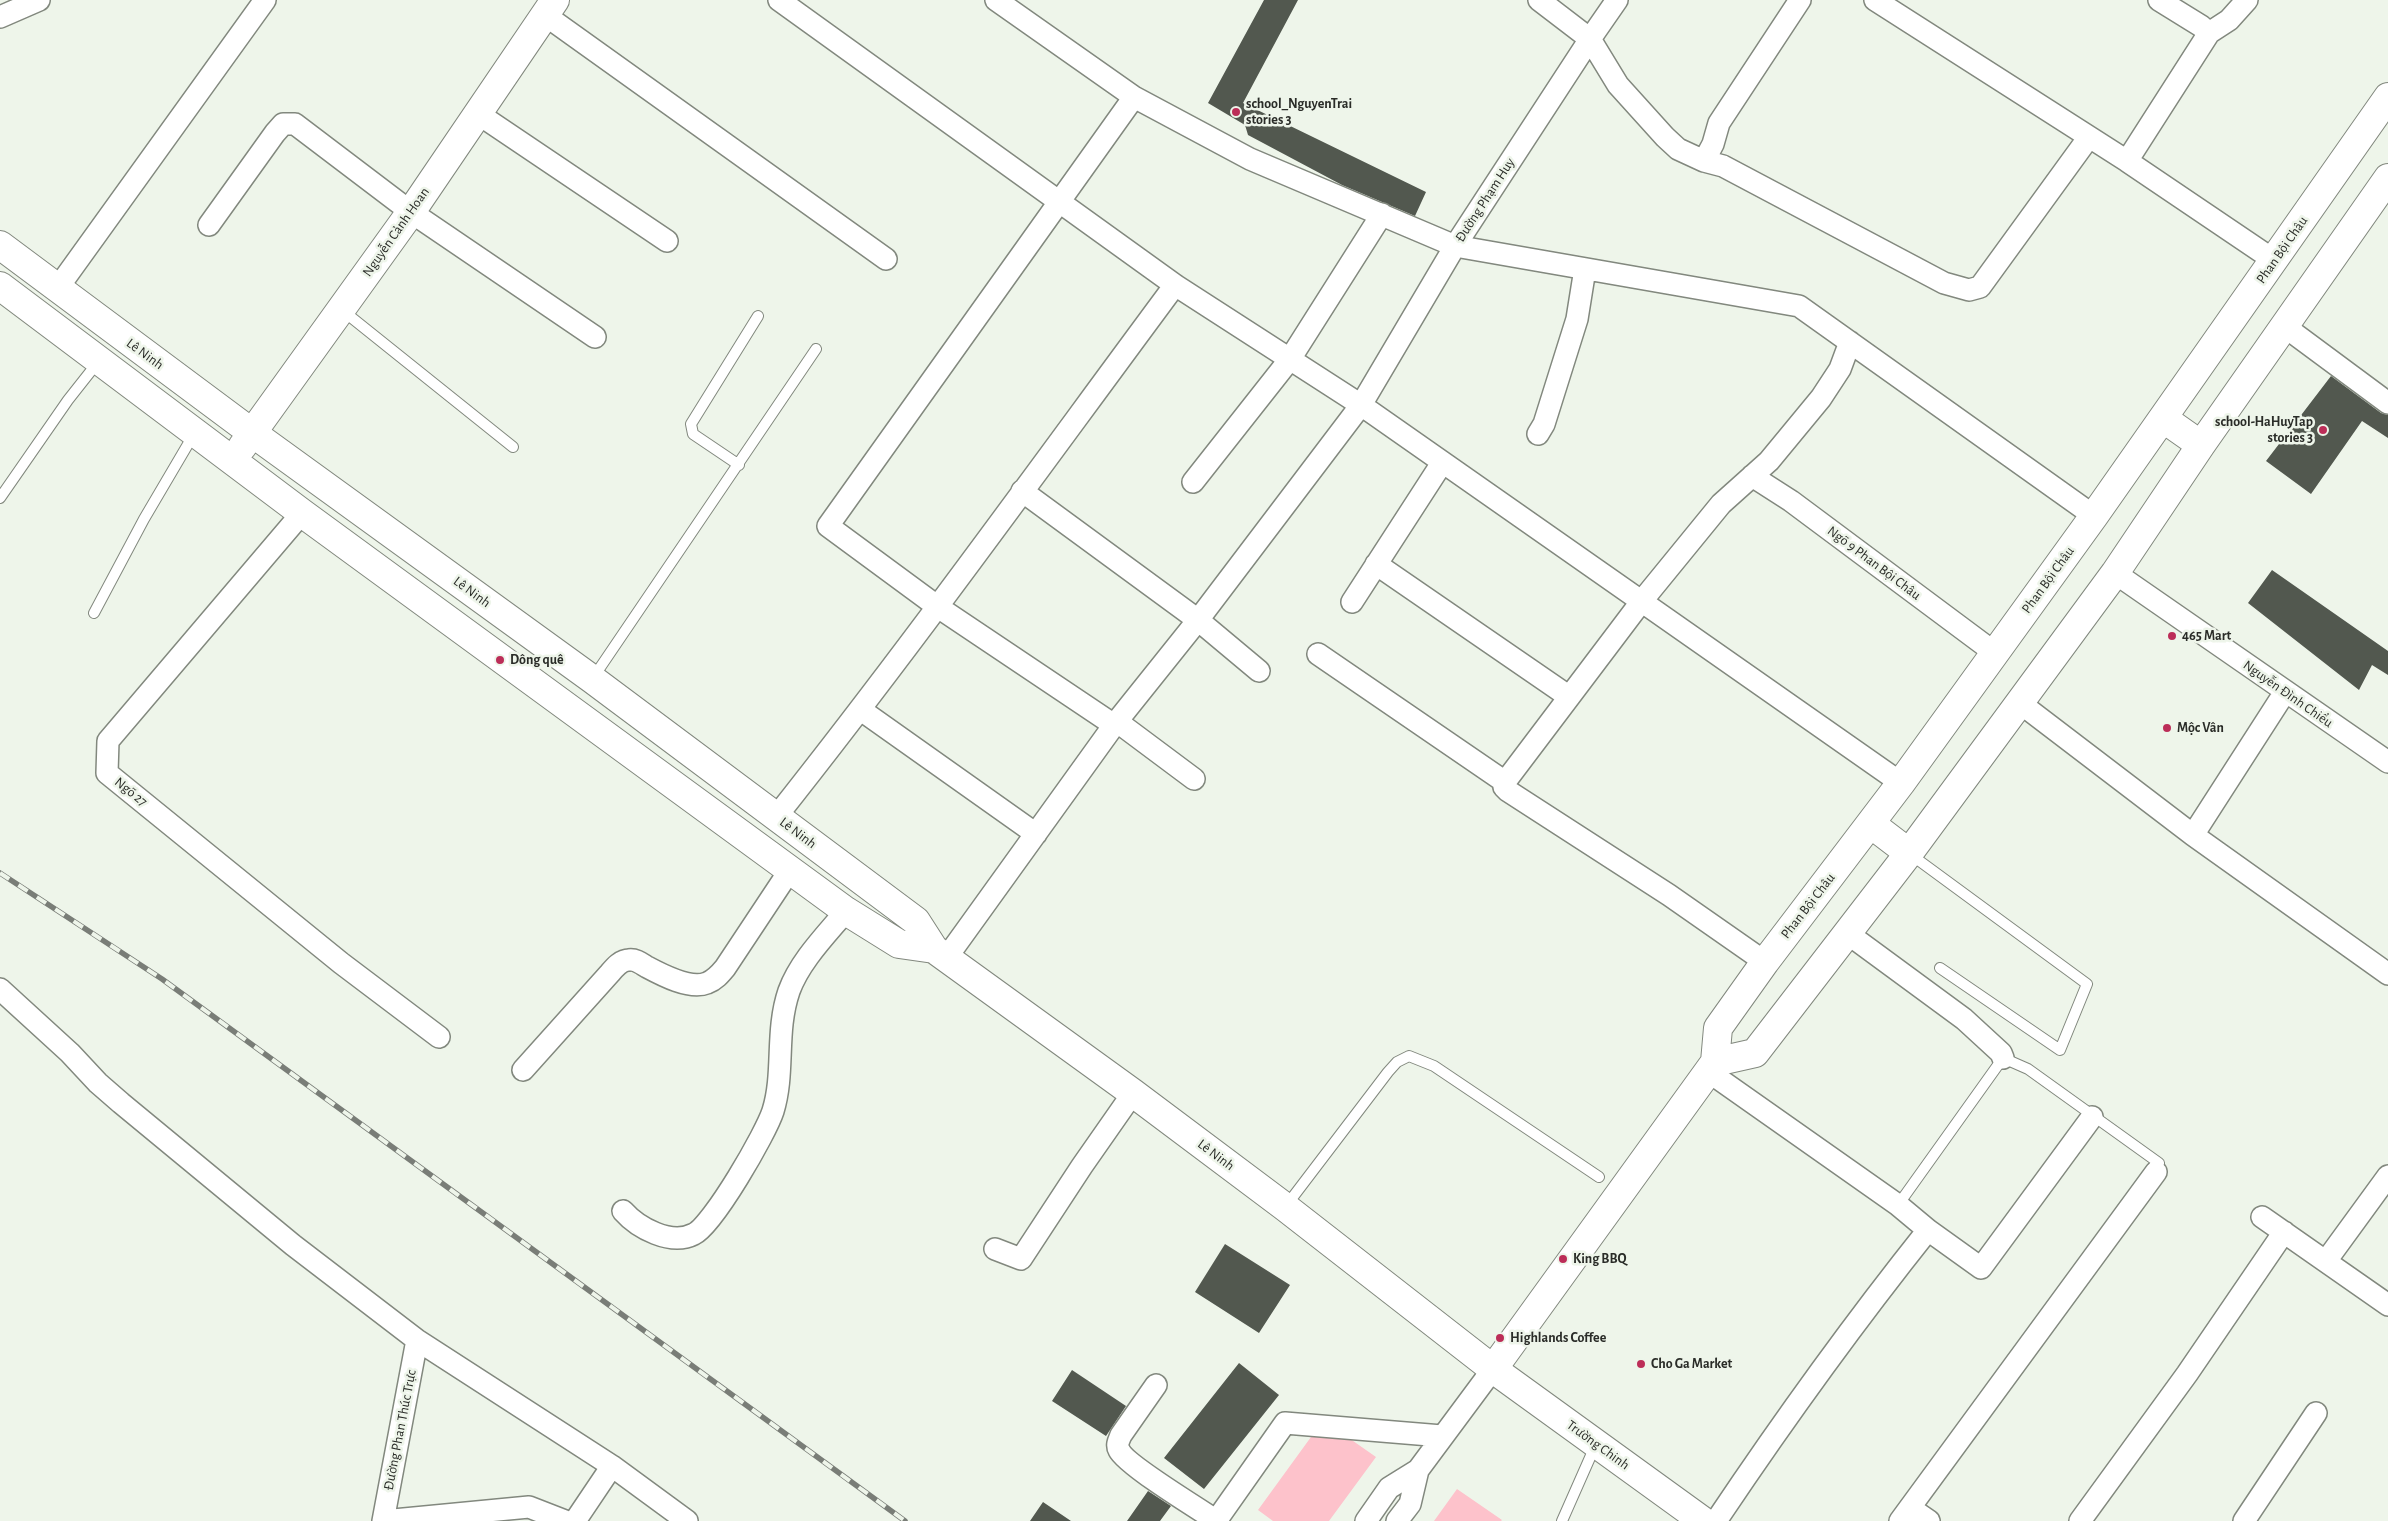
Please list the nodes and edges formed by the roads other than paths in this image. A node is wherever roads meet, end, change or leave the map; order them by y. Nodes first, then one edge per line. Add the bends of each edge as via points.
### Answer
1 (40, 0) edge
2 (265, 0) edge
3 (779, 0) edge
4 (1539, 0) edge
5 (1618, 0) edge
6 (1800, 0) edge
7 (1875, 0) edge
8 (2159, 0) edge
9 (2247, 0) edge
10 (1004, 2) edge
11 (550, 7) edge
12 (0, 17) edge
13 (2209, 33) junction
14 (1590, 39) junction
15 (1134, 97) junction
16 (2388, 97) edge
17 (477, 113) junction
18 (2089, 137) junction
19 (1704, 161) junction
20 (2127, 161) junction
21 (2388, 178) edge
22 (1061, 202) junction
23 (411, 212) junction
24 (1382, 214) junction
25 (208, 225) dead end
26 (667, 241) dead end
27 (0, 245) edge
28 (1455, 246) junction
29 (886, 259) dead end
30 (2275, 261) junction
31 (1585, 269) junction
32 (1175, 284) junction
33 (0, 286) edge
34 (57, 289) junction
35 (341, 310) junction
36 (758, 316) dead end
37 (2284, 326) junction
38 (595, 337) dead end
39 (1850, 342) junction
40 (816, 349) dead end
41 (1290, 359) junction
42 (98, 362) junction
43 (2388, 403) edge
44 (1361, 405) junction
45 (2164, 418) junction
46 (251, 432) junction
47 (195, 433) junction
48 (1538, 434) dead end
49 (2201, 445) junction
50 (513, 447) dead end
51 (233, 461) junction
52 (1442, 463) junction
53 (739, 465) junction
54 (1752, 476) junction
55 (1193, 482) dead end
56 (1022, 491) junction
57 (0, 498) edge
58 (302, 513) junction
59 (2094, 516) junction
60 (1376, 564) junction
61 (2115, 573) junction
62 (1352, 602) dead end
63 (1641, 602) junction
64 (938, 607) junction
65 (94, 613) dead end
66 (1198, 620) junction
67 (1994, 653) junction
68 (1318, 654) dead end
69 (1259, 671) dead end
70 (592, 679) junction
71 (2285, 692) junction
72 (1568, 696) junction
73 (2020, 703) junction
74 (569, 708) junction
75 (861, 710) junction
76 (1114, 725) junction
77 (2388, 762) edge
78 (1194, 779) dead end
79 (1505, 782) junction
80 (1901, 783) junction
81 (776, 817) junction
82 (1871, 824) junction
83 (1036, 834) junction
84 (2193, 835) junction
85 (1909, 854) junction
86 (790, 870) junction
87 (846, 911) junction
88 (1847, 933) junction
89 (941, 953) junction
90 (1764, 962) junction
91 (1940, 968) dead end
92 (2388, 974) edge
93 (0, 989) edge
94 (439, 1037) dead end
95 (2003, 1058) junction
96 (1712, 1067) junction
97 (523, 1070) dead end
98 (1133, 1092) junction
99 (2092, 1117) junction
100 (2156, 1172) joint
101 (2388, 1176) edge
102 (1599, 1177) dead end
103 (1898, 1205) junction
104 (1285, 1207) junction
105 (623, 1211) dead end
106 (2262, 1217) dead end
107 (1928, 1230) junction
108 (2284, 1232) junction
109 (995, 1249) dead end
110 (2326, 1261) junction
111 (2388, 1304) edge
112 (417, 1340) junction
113 (1493, 1369) junction
114 (1156, 1385) dead end
115 (2316, 1414) dead end
116 (1442, 1436) junction
117 (1596, 1443) junction
118 (612, 1466) junction
119 (1418, 1470) junction
120 (1905, 1514) edge
121 (455, 1517) edge
122 (2253, 1518) edge
123 (383, 1521) edge
124 (565, 1521) edge
125 (575, 1521) edge
126 (687, 1521) edge
127 (1216, 1521) edge
128 (1366, 1521) edge
129 (1397, 1521) edge
130 (1562, 1521) edge
131 (1704, 1521) edge
132 (1716, 1521) edge
133 (1929, 1521) edge
134 (2080, 1521) edge

1 - 12 street
2 - 34 street
3 - 22 street
4 - 14 street
5 - 14 street, Đường Phạm Huy
6 - 19 street via 1719,123
7 - 18 street
8 - 13 street
9 - 13 street via 2229,20
10 - 15 street
11 - 17 street, Nguyễn Cảnh Hoan
11 - 29 street
13 - 20 street
14 - 19 street via 1618,85 1665,137 1678,149
14 - 28 street, Đường Phạm Huy
15 - 22 street
15 - 24 street via 1250,159
16 - 30 street, Phan Bội Châu
17 - 23 street, Nguyễn Cảnh Hoan
17 - 26 street
18 - 19 street via 1980,287 1969,290 1954,288 1723,166
18 - 20 street
20 - 30 street
21 - 37 street
22 - 32 street
22 - 64 street via 828,526
23 - 25 street via 295,124 289,123 283,124 275,133
23 - 35 street, Nguyễn Cảnh Hoan
23 - 38 street
24 - 28 street
24 - 41 street
27 - 34 street, Lê Ninh
28 - 31 street
28 - 44 street, Đường Phạm Huy
30 - 45 street, Phan Bội Châu
31 - 39 street via 1799,306
31 - 48 street via 1577,319
32 - 41 street
32 - 56 street
33 - 42 street, Lê Ninh
34 - 46 street, Lê Ninh
35 - 46 street, Nguyễn Cảnh Hoan
35 - 50 lane
36 - 53 lane via 691,424 693,434
37 - 43 street
37 - 49 street
39 - 54 street via 1840,369 1821,398 1769,461
39 - 59 street
40 - 53 lane
41 - 44 street
41 - 55 street
42 - 47 street, Lê Ninh
42 - 57 lane
44 - 52 street
44 - 66 street, Đường Phạm Huy
45 - 49 street
45 - 59 street, Phan Bội Châu
46 - 51 street, Nguyễn Cảnh Hoan
46 - 70 street, Lê Ninh
47 - 51 street, Lê Ninh
47 - 65 lane
49 - 61 street
51 - 58 street, Lê Ninh
52 - 60 street
52 - 63 street
53 - 70 lane
54 - 63 street via 1722,504
54 - 67 street, Ngõ 9 Phan Bội Châu
56 - 64 street
56 - 66 street
58 - 74 street, Lê Ninh
58 - 94 street, Ngõ 27 via 108,741 107,773 341,963
59 - 67 street, Phan Bội Châu
60 - 62 street
60 - 72 street
61 - 71 street, Nguyễn Đình Chiểu
61 - 73 street
63 - 72 street
63 - 80 street
64 - 75 street
64 - 76 street
66 - 69 street
66 - 76 street, Đường Phạm Huy
67 - 80 street, Phan Bội Châu
68 - 79 street
70 - 74 street
70 - 81 street, Lê Ninh
71 - 77 street, Nguyễn Đình Chiểu
71 - 84 street
72 - 79 street
73 - 84 street
73 - 85 street
74 - 86 street, Lê Ninh
75 - 81 street
75 - 83 street
76 - 78 street via 1123,726
76 - 83 street, Đường Phạm Huy
79 - 90 street via 1504,787 1508,791 1669,895
80 - 82 street, Phan Bội Châu
81 - 89 street, Lê Ninh via 916,921
82 - 85 street
82 - 90 street, Phan Bội Châu
83 - 89 street, Đường Phạm Huy
84 - 92 street
85 - 88 street
85 - 91 lane via 2087,984 2060,1050
86 - 87 street, Lê Ninh
86 - 97 street via 716,978 703,984 693,984 630,959 624,961
87 - 89 street, Lê Ninh via 899,944
87 - 105 street via 802,967 790,988 783,1010 772,1112 740,1174 704,1226 679,1239 668,1237 637,1223
88 - 95 street via 1964,1019
88 - 96 street via 1756,1053
89 - 98 street, Lê Ninh
90 - 96 street, Phan Bội Châu via 1718,1028
93 - 112 street via 121,1103 292,1245
95 - 99 lane via 2028,1069
95 - 103 lane
96 - 103 street
96 - 113 street
98 - 104 street, Lê Ninh
98 - 109 street via 1021,1259
99 - 100 lane via 2159,1163
99 - 107 street via 1981,1268
100 - 120 street
101 - 110 street
102 - 104 lane via 1434,1066 1409,1056 1388,1072
103 - 107 street
104 - 113 street, Lê Ninh
106 - 108 street
107 - 132 street via 1808,1387
108 - 110 street
108 - 134 street via 2182,1382
110 - 111 street
112 - 118 street
112 - 123 street, Đường Phan Thúc Trực
113 - 116 street
113 - 117 street, Trường Chinh
114 - 127 street via 1121,1435 1119,1451 1148,1476
115 - 122 street
116 - 119 street
116 - 127 street via 1285,1423
117 - 130 lane
117 - 131 street, Trường Chinh
118 - 125 street
118 - 126 street
119 - 128 street via 1389,1488
119 - 129 street via 1410,1504
120 - 133 street
121 - 123 street
121 - 124 street via 529,1507

